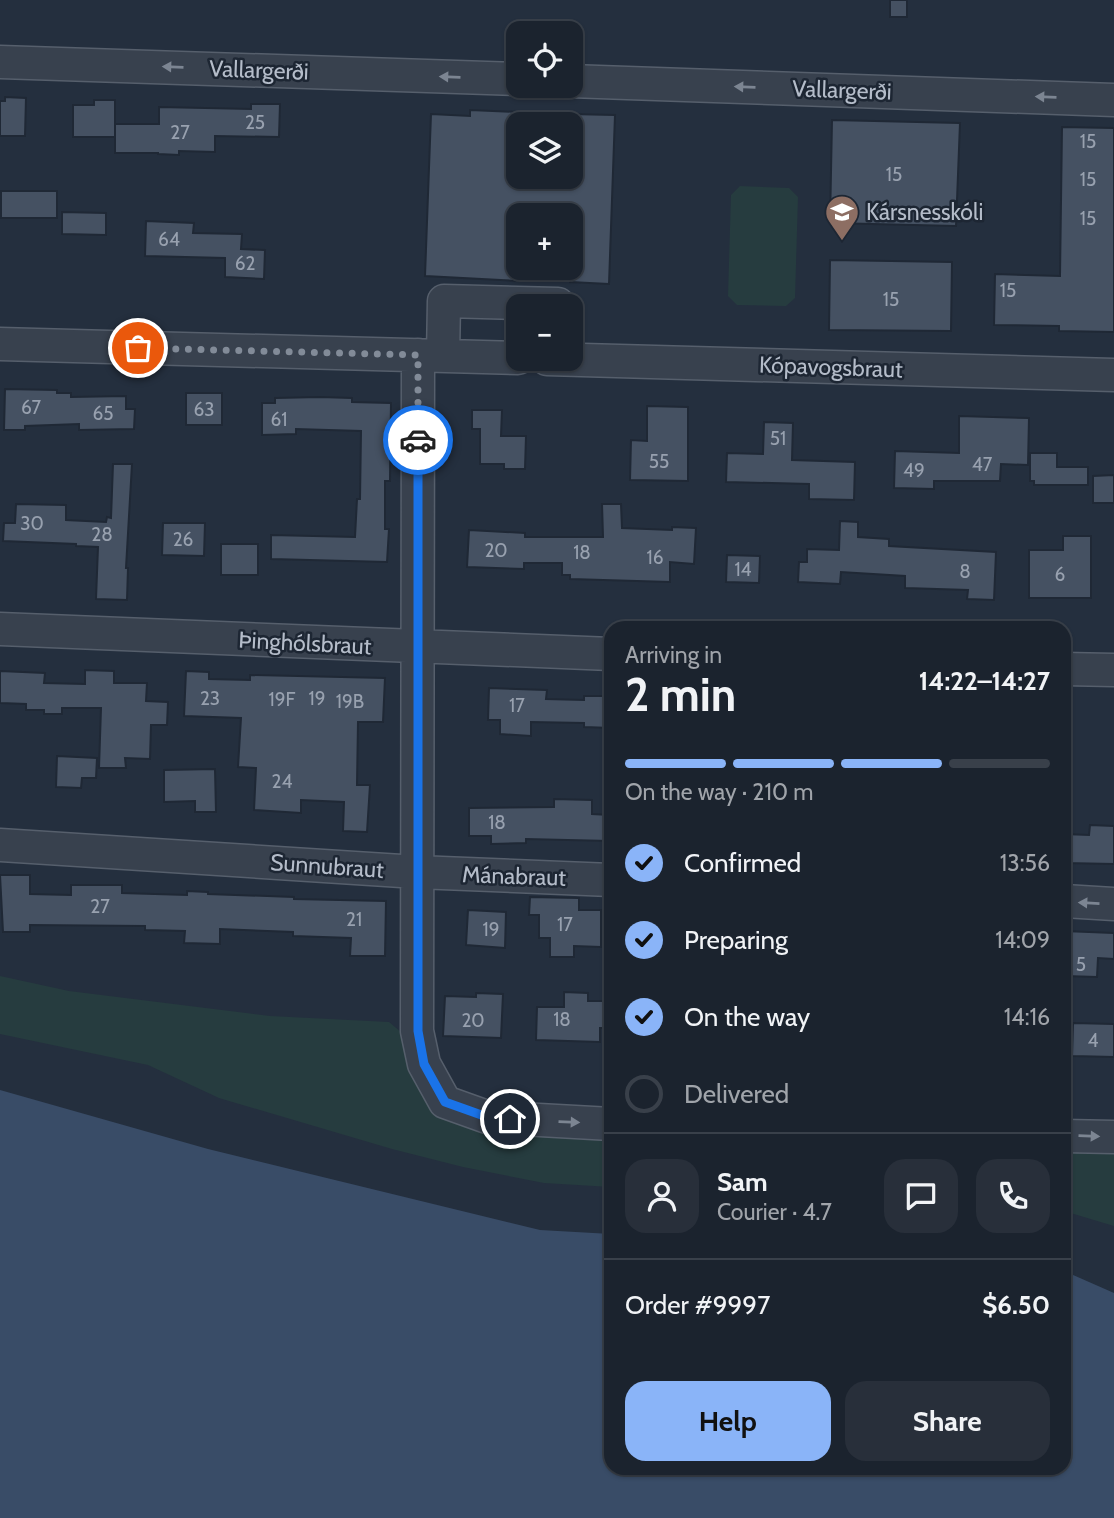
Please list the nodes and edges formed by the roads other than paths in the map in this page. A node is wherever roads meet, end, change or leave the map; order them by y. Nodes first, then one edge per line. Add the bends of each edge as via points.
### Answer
1 (0, 62) edge
2 (506, 79) edge
3 (583, 81) edge
4 (1114, 100) edge
5 (506, 303) edge
6 (0, 344) edge
7 (430, 356) junction
8 (506, 358) edge
9 (583, 360) edge
10 (1114, 375) edge
11 (0, 629) edge
12 (418, 648) junction
13 (604, 654) edge
14 (1071, 669) edge
15 (1114, 670) edge
16 (0, 845) edge
17 (418, 872) junction
18 (604, 880) edge
19 (1071, 901) edge
20 (1114, 904) edge
21 (604, 1124) edge
22 (1071, 1136) edge
23 (1114, 1137) edge

2 -> 1 street, Vallargerði
4 -> 3 street, Vallargerði
5 - 7 street via 444,301
6 - 7 street
7 - 8 street
7 - 12 street
9 - 10 street, Kópavogsbraut
11 - 12 street, Þinghólsbraut
12 - 13 street, Þinghólsbraut
12 - 17 street
14 - 15 street
16 - 17 street, Sunnubraut
17 - 18 street, Mánabraut
17 -> 21 street, Sunnubraut via 418,1031 424,1064 445,1102 487,1117
20 -> 19 street
22 -> 23 street

